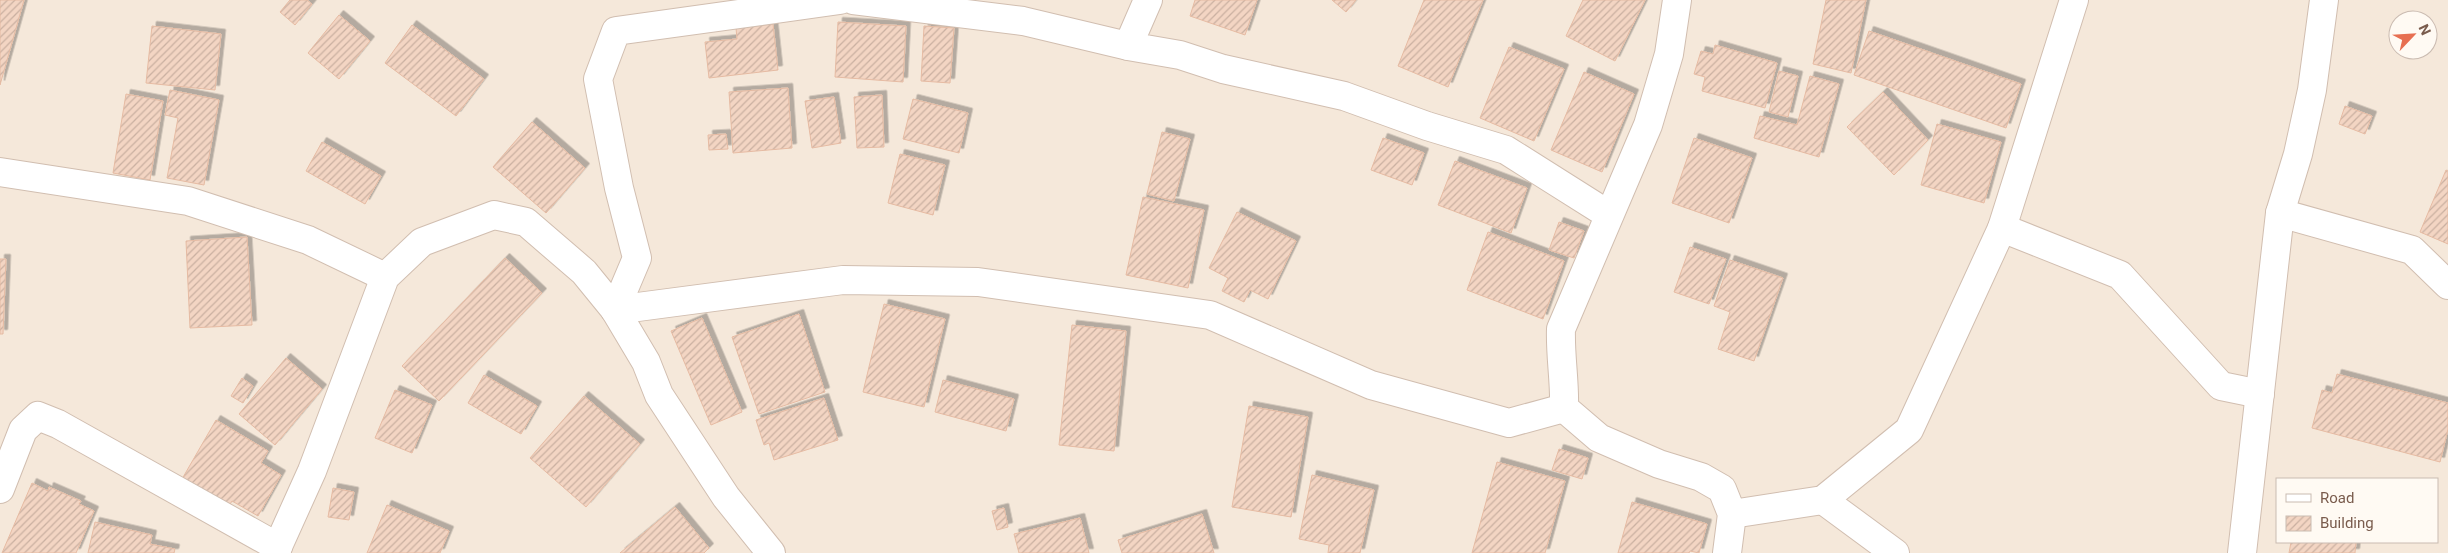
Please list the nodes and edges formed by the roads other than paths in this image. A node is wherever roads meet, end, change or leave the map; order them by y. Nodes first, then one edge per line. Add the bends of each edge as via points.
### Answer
1 (840, 0) edge
2 (853, 0) edge
3 (1148, 0) edge
4 (1677, 0) edge
5 (2074, 0) edge
6 (2324, 0) edge
7 (1128, 46) junction
8 (0, 172) edge
9 (2280, 213) junction
10 (1609, 215) junction
11 (2002, 228) junction
12 (385, 277) junction
13 (2448, 285) edge
14 (615, 310) junction
15 (2260, 394) junction
16 (1564, 408) junction
17 (0, 489) edge
18 (1823, 500) junction
19 (1732, 514) junction
20 (276, 550) edge
21 (771, 553) edge
22 (1727, 553) edge
23 (1895, 553) edge
24 (2242, 553) edge

1 - 14 street via 616,30 598,80 637,258
2 - 7 street via 1023,21
3 - 7 street
4 - 10 street via 1669,54 1650,116
5 - 11 street
6 - 9 street via 2312,90 2298,154
7 - 10 street via 1180,54 1223,69 1344,96 1506,150
8 - 12 street via 188,201 308,240
9 - 13 street via 2412,250
9 - 15 street
10 - 16 street via 1561,329
11 - 15 street via 2120,275 2221,386
11 - 18 street via 1909,430
12 - 14 street via 422,242 494,215 526,222 584,272
12 - 20 street via 312,471
14 - 16 street via 843,280 978,282 1210,315 1372,385 1508,423
14 - 21 street via 646,362 659,395 726,497
15 - 24 street
16 - 19 street via 1599,438 1659,464 1700,477 1722,489
17 - 20 street via 23,430 38,416 58,424
18 - 19 street
18 - 23 street
19 - 22 street

